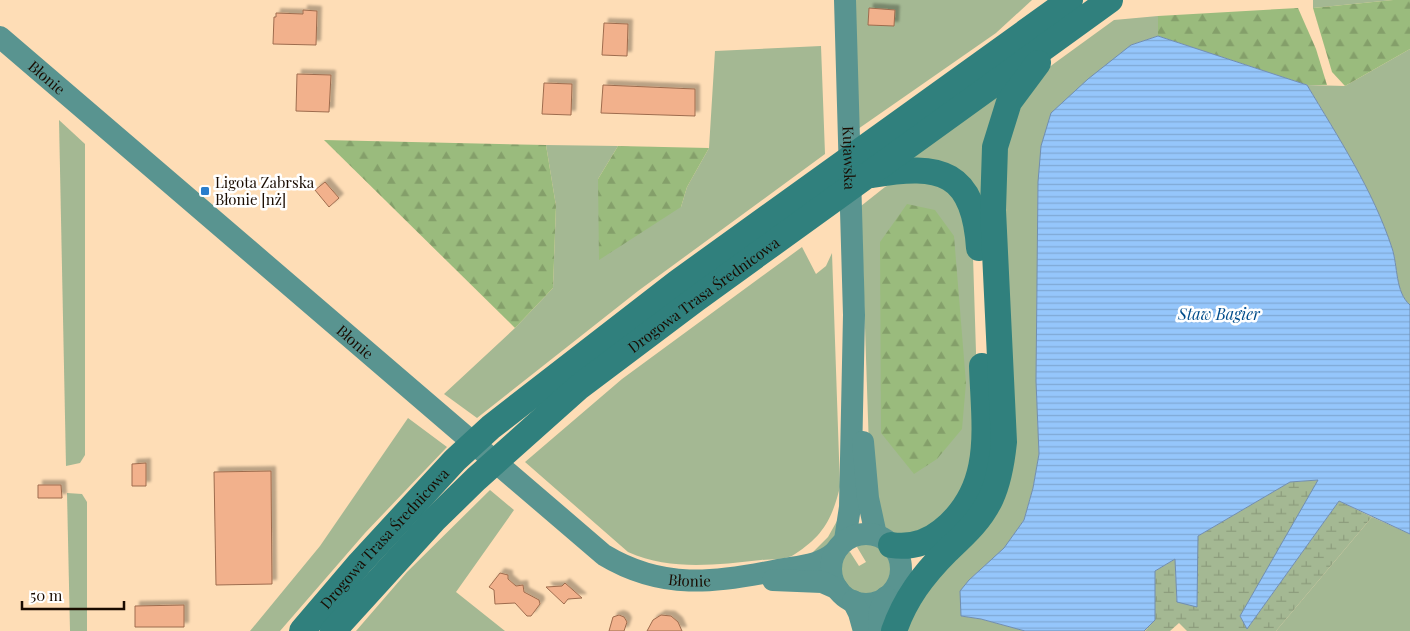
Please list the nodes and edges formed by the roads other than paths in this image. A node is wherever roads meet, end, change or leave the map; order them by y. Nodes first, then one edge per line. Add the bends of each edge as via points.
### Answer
1 (845, 0) edge
2 (1041, 0) edge
3 (1070, 0) edge
4 (1110, 0) edge
5 (0, 36) edge
6 (1056, 41) junction
7 (959, 80) junction
8 (868, 175) junction
9 (854, 315) junction
10 (971, 528) junction
11 (884, 540) junction
12 (840, 546) junction
13 (737, 578) junction
14 (892, 590) junction
15 (364, 595) junction
16 (845, 595) junction
17 (302, 631) edge
18 (333, 631) edge
19 (340, 631) edge
20 (864, 631) edge
21 (880, 631) edge
22 (894, 631) edge

1 - 9 street, Kujawska
2 - 7 main road
3 - 7 main road, Drogowa Trasa Średnicowa
4 - 6 main road, Drogowa Trasa Średnicowa
5 - 13 street, Błonie via 594,548 622,566 660,578 697,581
6 - 8 main road, Drogowa Trasa Średnicowa
6 - 10 main road via 1009,102 995,147 993,210 1004,442 994,492
7 - 17 main road, Drogowa Trasa Średnicowa via 653,301 491,427 455,460
8 - 11 main road via 922,170 953,180 974,208 978,246 984,430 982,470 973,494 952,523 939,533 912,546
8 - 15 main road, Drogowa Trasa Średnicowa via 579,387 476,479
9 - 11 street, Kujawska via 868,489
9 - 12 street, Kujawska via 850,507
10 - 14 main road via 915,563
10 - 22 main road via 915,587
11 - 12 street via 860,534
11 - 14 street via 900,560
12 - 13 street, Błonie via 819,563
12 - 16 street via 831,572
13 - 16 street, Błonie via 822,582
14 - 16 street via 873,603
14 - 21 street via 880,610
15 - 18 main road, Drogowa Trasa Średnicowa
15 - 19 main road
16 - 20 street via 859,613

